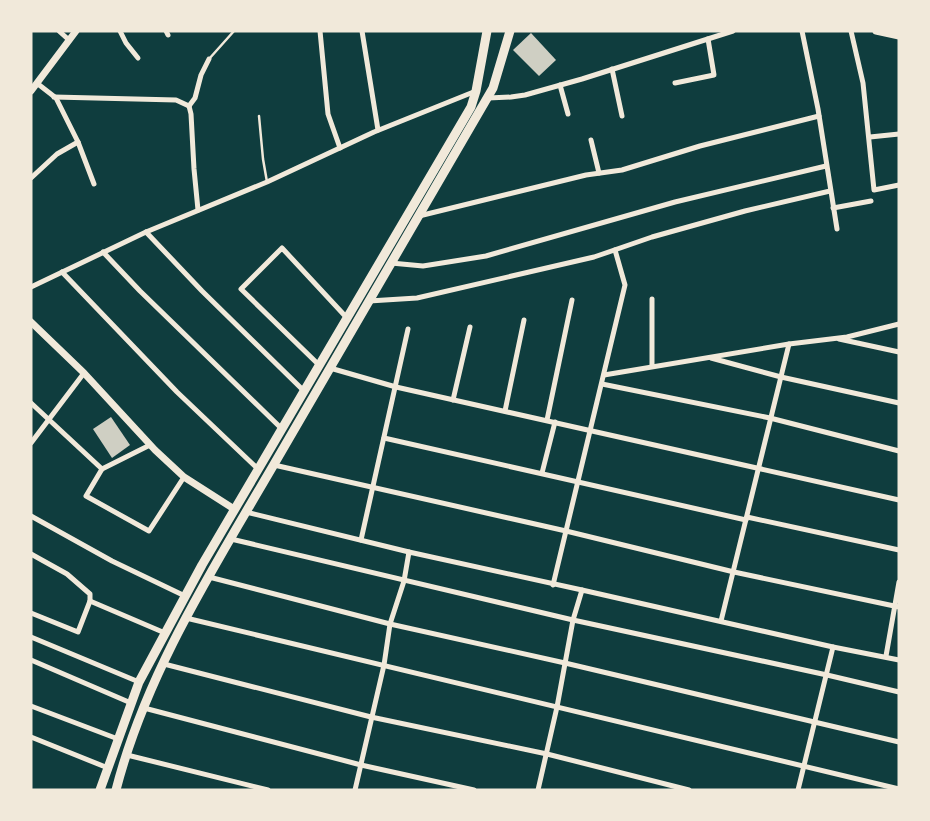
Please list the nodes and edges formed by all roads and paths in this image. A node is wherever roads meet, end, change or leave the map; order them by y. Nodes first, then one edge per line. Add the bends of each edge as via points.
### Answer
1 (59, 31) edge
2 (76, 31) edge
3 (120, 31) edge
4 (234, 31) edge
5 (320, 31) edge
6 (362, 31) edge
7 (487, 31) edge
8 (510, 31) edge
9 (733, 31) edge
10 (802, 31) edge
11 (851, 31) edge
12 (876, 31) edge
13 (899, 36) edge
14 (708, 39) junction
15 (69, 40) junction
16 (138, 58) dead end
17 (209, 59) joint
18 (612, 69) junction
19 (675, 83) dead end
20 (38, 84) junction
21 (560, 85) junction
22 (31, 91) edge
23 (476, 91) junction
24 (54, 97) junction
25 (487, 98) junction
26 (189, 106) junction
27 (568, 114) dead end
28 (258, 116) dead end
29 (622, 116) dead end
30 (819, 116) junction
31 (378, 130) junction
32 (899, 134) edge
33 (870, 137) junction
34 (591, 140) dead end
35 (78, 142) junction
36 (340, 148) junction
37 (826, 166) junction
38 (599, 174) junction
39 (31, 178) edge
40 (267, 182) junction
41 (94, 184) dead end
42 (899, 185) edge
43 (830, 191) junction
44 (871, 201) dead end
45 (833, 208) junction
46 (198, 210) junction
47 (418, 217) junction
48 (837, 229) dead end
49 (146, 232) junction
50 (614, 250) junction
51 (104, 252) junction
52 (391, 263) junction
53 (62, 272) junction
54 (31, 287) edge
55 (652, 298) dead end
56 (572, 300) dead end
57 (369, 301) junction
58 (347, 318) junction
59 (524, 320) dead end
60 (31, 322) edge
61 (899, 324) edge
62 (470, 327) dead end
63 (408, 330) dead end
64 (836, 338) junction
65 (788, 344) junction
66 (899, 352) edge
67 (708, 357) junction
68 (319, 365) junction
69 (652, 366) junction
70 (330, 368) junction
71 (84, 373) junction
72 (604, 375) junction
73 (781, 377) junction
74 (602, 384) junction
75 (396, 387) junction
76 (304, 391) junction
77 (453, 400) junction
78 (31, 402) edge
79 (899, 403) edge
80 (505, 410) junction
81 (770, 418) junction
82 (49, 420) junction
83 (547, 420) junction
84 (555, 422) junction
85 (282, 429) junction
86 (590, 431) junction
87 (384, 438) junction
88 (31, 443) edge
89 (150, 445) junction
90 (899, 451) edge
91 (274, 465) junction
92 (758, 468) junction
93 (102, 469) junction
94 (258, 469) junction
95 (542, 473) junction
96 (184, 477) junction
97 (577, 481) junction
98 (372, 487) junction
99 (899, 500) edge
100 (234, 509) junction
101 (246, 512) junction
102 (31, 516) edge
103 (746, 519) junction
104 (566, 531) junction
105 (230, 539) junction
106 (361, 540) junction
107 (899, 550) edge
108 (409, 552) junction
109 (31, 554) edge
110 (734, 572) junction
111 (209, 577) junction
112 (404, 581) junction
113 (899, 582) edge
114 (553, 585) junction
115 (582, 590) junction
116 (185, 596) junction
117 (90, 601) junction
118 (897, 607) edge
119 (31, 613) edge
120 (186, 618) junction
121 (573, 620) junction
122 (721, 622) junction
123 (390, 624) junction
124 (165, 633) junction
125 (31, 637) edge
126 (833, 647) junction
127 (886, 656) junction
128 (31, 660) edge
129 (899, 660) edge
130 (565, 663) junction
131 (164, 664) junction
132 (384, 665) junction
133 (827, 675) junction
134 (139, 682) junction
135 (899, 692) edge
136 (131, 703) junction
137 (31, 706) edge
138 (557, 707) junction
139 (144, 708) junction
140 (371, 717) junction
141 (814, 723) junction
142 (31, 736) edge
143 (118, 740) junction
144 (899, 742) edge
145 (547, 754) junction
146 (127, 755) junction
147 (361, 765) junction
148 (803, 766) junction
149 (108, 768) junction
150 (899, 789) edge
151 (100, 790) edge
152 (116, 790) edge
153 (268, 790) edge
154 (355, 790) edge
155 (474, 790) edge
156 (538, 790) edge
157 (689, 790) edge
158 (798, 790) edge

1 - 15 street
2 - 15 main road
3 - 16 street
4 - 17 lane
5 - 36 street via 328,114
6 - 31 street
7 - 23 highway
8 - 25 highway
9 - 14 street
10 - 30 street
11 - 33 street via 863,83
12 - 13 main road
14 - 18 street
14 - 19 street via 714,75
15 - 20 main road
17 - 26 street
18 - 21 street
18 - 29 street
20 - 22 main road
20 - 24 street
21 - 25 street via 511,97
21 - 27 street
23 - 31 street
23 - 58 highway via 471,107
24 - 26 street via 176,100
24 - 35 street
25 - 47 highway
26 - 46 street
28 - 40 lane
30 - 37 street
30 - 38 street
31 - 36 street
32 - 33 street
33 - 42 street via 874,190
34 - 38 street
35 - 39 street via 57,154
35 - 41 street
36 - 40 street
37 - 43 street
37 - 52 street via 676,202 486,256 423,266
38 - 47 street
40 - 46 street
43 - 45 street
43 - 50 street via 745,211
44 - 45 street
45 - 48 street
46 - 49 street
47 - 52 highway
49 - 51 street
49 - 76 street
50 - 57 street via 417,298
50 - 72 street via 625,285
51 - 53 street
51 - 85 street
52 - 57 highway
53 - 54 street
53 - 94 street via 176,392
55 - 69 street
56 - 83 street
57 - 70 highway
58 - 68 highway
58 - 68 street via 282,248 241,289
59 - 80 street
60 - 71 main road
61 - 64 street
62 - 77 street
63 - 75 street
64 - 65 street
64 - 66 street
65 - 67 street
65 - 73 street
67 - 69 street
67 - 73 street
68 - 76 highway
69 - 72 street
70 - 75 street
70 - 91 highway
71 - 82 street
71 - 89 main road
72 - 74 street
73 - 79 street
73 - 81 street
74 - 81 street
74 - 86 street
75 - 77 street
75 - 87 street
76 - 85 highway
77 - 80 street
78 - 82 street
80 - 83 street
81 - 90 street
81 - 92 street
82 - 88 street
82 - 93 street
83 - 84 street
84 - 86 street
84 - 95 street
85 - 94 highway
86 - 92 street
86 - 97 street
87 - 95 street
87 - 98 street
89 - 93 street
89 - 96 main road
91 - 98 street
91 - 101 highway
92 - 99 street
92 - 103 street
93 - 96 street via 86,496 149,531
94 - 100 highway
95 - 97 street
96 - 100 main road
97 - 103 street
97 - 104 street
98 - 104 street
98 - 106 street
100 - 116 highway
101 - 105 highway
101 - 106 street
102 - 116 street
103 - 107 street
103 - 110 street
104 - 110 street
104 - 114 street
105 - 111 highway
105 - 112 street
106 - 108 street
108 - 112 street
108 - 114 street
109 - 117 street via 67,574 90,594
110 - 118 street
110 - 122 street
111 - 120 highway
111 - 123 street
112 - 121 street
112 - 123 street
113 - 118 street
114 - 115 street
115 - 121 street
115 - 122 street
116 - 124 highway
117 - 119 street via 78,632
117 - 124 street
118 - 127 street
120 - 131 highway
120 - 132 street
121 - 130 street
121 - 133 street
122 - 126 street
123 - 130 street
123 - 132 street
124 - 134 highway
125 - 134 street
126 - 127 street
126 - 133 street
127 - 129 street
128 - 136 street
130 - 138 street
130 - 141 street
131 - 139 highway
131 - 140 street
132 - 138 street
132 - 140 street
133 - 135 street
133 - 141 street
134 - 136 highway
136 - 143 highway
137 - 143 street
138 - 145 street
138 - 148 street
139 - 146 highway
139 - 147 street
140 - 145 street
140 - 147 street
141 - 144 street
141 - 148 street
142 - 149 street
143 - 149 highway
145 - 156 street
145 - 157 street
146 - 152 highway
146 - 153 street
147 - 154 street
147 - 155 street
148 - 150 street
148 - 158 street
149 - 151 highway

